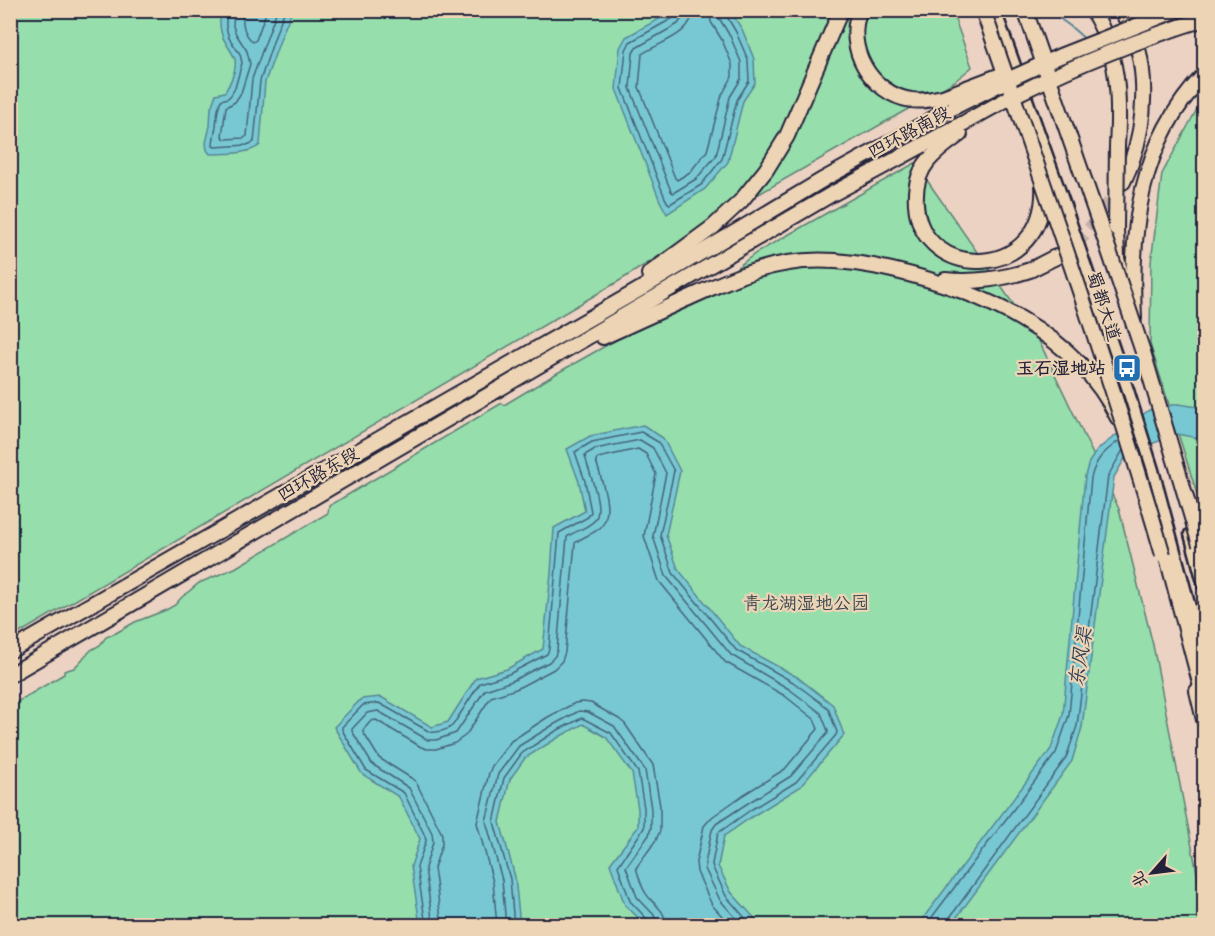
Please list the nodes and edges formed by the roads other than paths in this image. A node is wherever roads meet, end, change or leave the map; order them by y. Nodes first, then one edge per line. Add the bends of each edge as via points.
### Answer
1 (841, 10) edge
2 (860, 10) edge
3 (985, 10) edge
4 (995, 10) edge
5 (1020, 10) edge
6 (1025, 10) edge
7 (1121, 10) edge
8 (1177, 10) edge
9 (1094, 14) edge
10 (1204, 19) edge
11 (1060, 56) junction
12 (1201, 78) edge
13 (961, 129) junction
14 (1042, 170) junction
15 (1123, 182) tunnel mouth
16 (1056, 257) tunnel mouth
17 (922, 277) junction
18 (635, 288) junction
19 (646, 310) junction
20 (1134, 321) junction
21 (1150, 383) junction
22 (1117, 392) junction
23 (1175, 463) junction
24 (1149, 471) junction
25 (1204, 555) edge
26 (1204, 561) edge
27 (1204, 586) edge
28 (10, 651) edge
29 (1204, 659) edge
30 (10, 675) edge
31 (1204, 698) edge
32 (1204, 720) edge

1 - 18 highway via 787,136 766,170 741,201
2 - 11 highway, bridge via 855,34 863,65 884,88 910,100 944,97
3 - 14 highway
3 - 32 highway, 蜀都大道, bridge via 1137,468
4 - 22 main road via 1067,211
5 - 21 main road
6 - 26 highway, 蜀都大道, bridge via 1140,342
7 - 15 highway via 1142,66 1144,99 1139,136
8 - 11 highway, 四环路南段, bridge
9 - 20 highway, bridge via 1114,64 1118,103 1117,258
10 - 13 highway, 四环路南段, bridge via 1023,91
11 - 18 highway, 四环路南段, bridge via 954,107
12 - 20 highway via 1165,130 1140,196 1134,237
13 - 14 highway via 928,161 919,175 915,195 924,231 948,255 966,261 996,260 1026,242 1042,211
13 - 19 highway, 四环路南段 via 832,194
14 - 22 highway
16 - 17 highway via 999,278 948,281
17 - 19 highway via 858,262 790,262 752,271
17 - 22 highway via 1013,314 1068,353 1095,381
18 - 28 highway, 四环路东段 via 536,349
19 - 30 highway, 四环路东段 via 543,363
20 - 21 highway
21 - 23 highway, bridge
22 - 24 main road
22 - 24 highway, bridge via 1114,409
23 - 25 highway
23 - 27 main road
24 - 29 main road
24 - 31 highway

